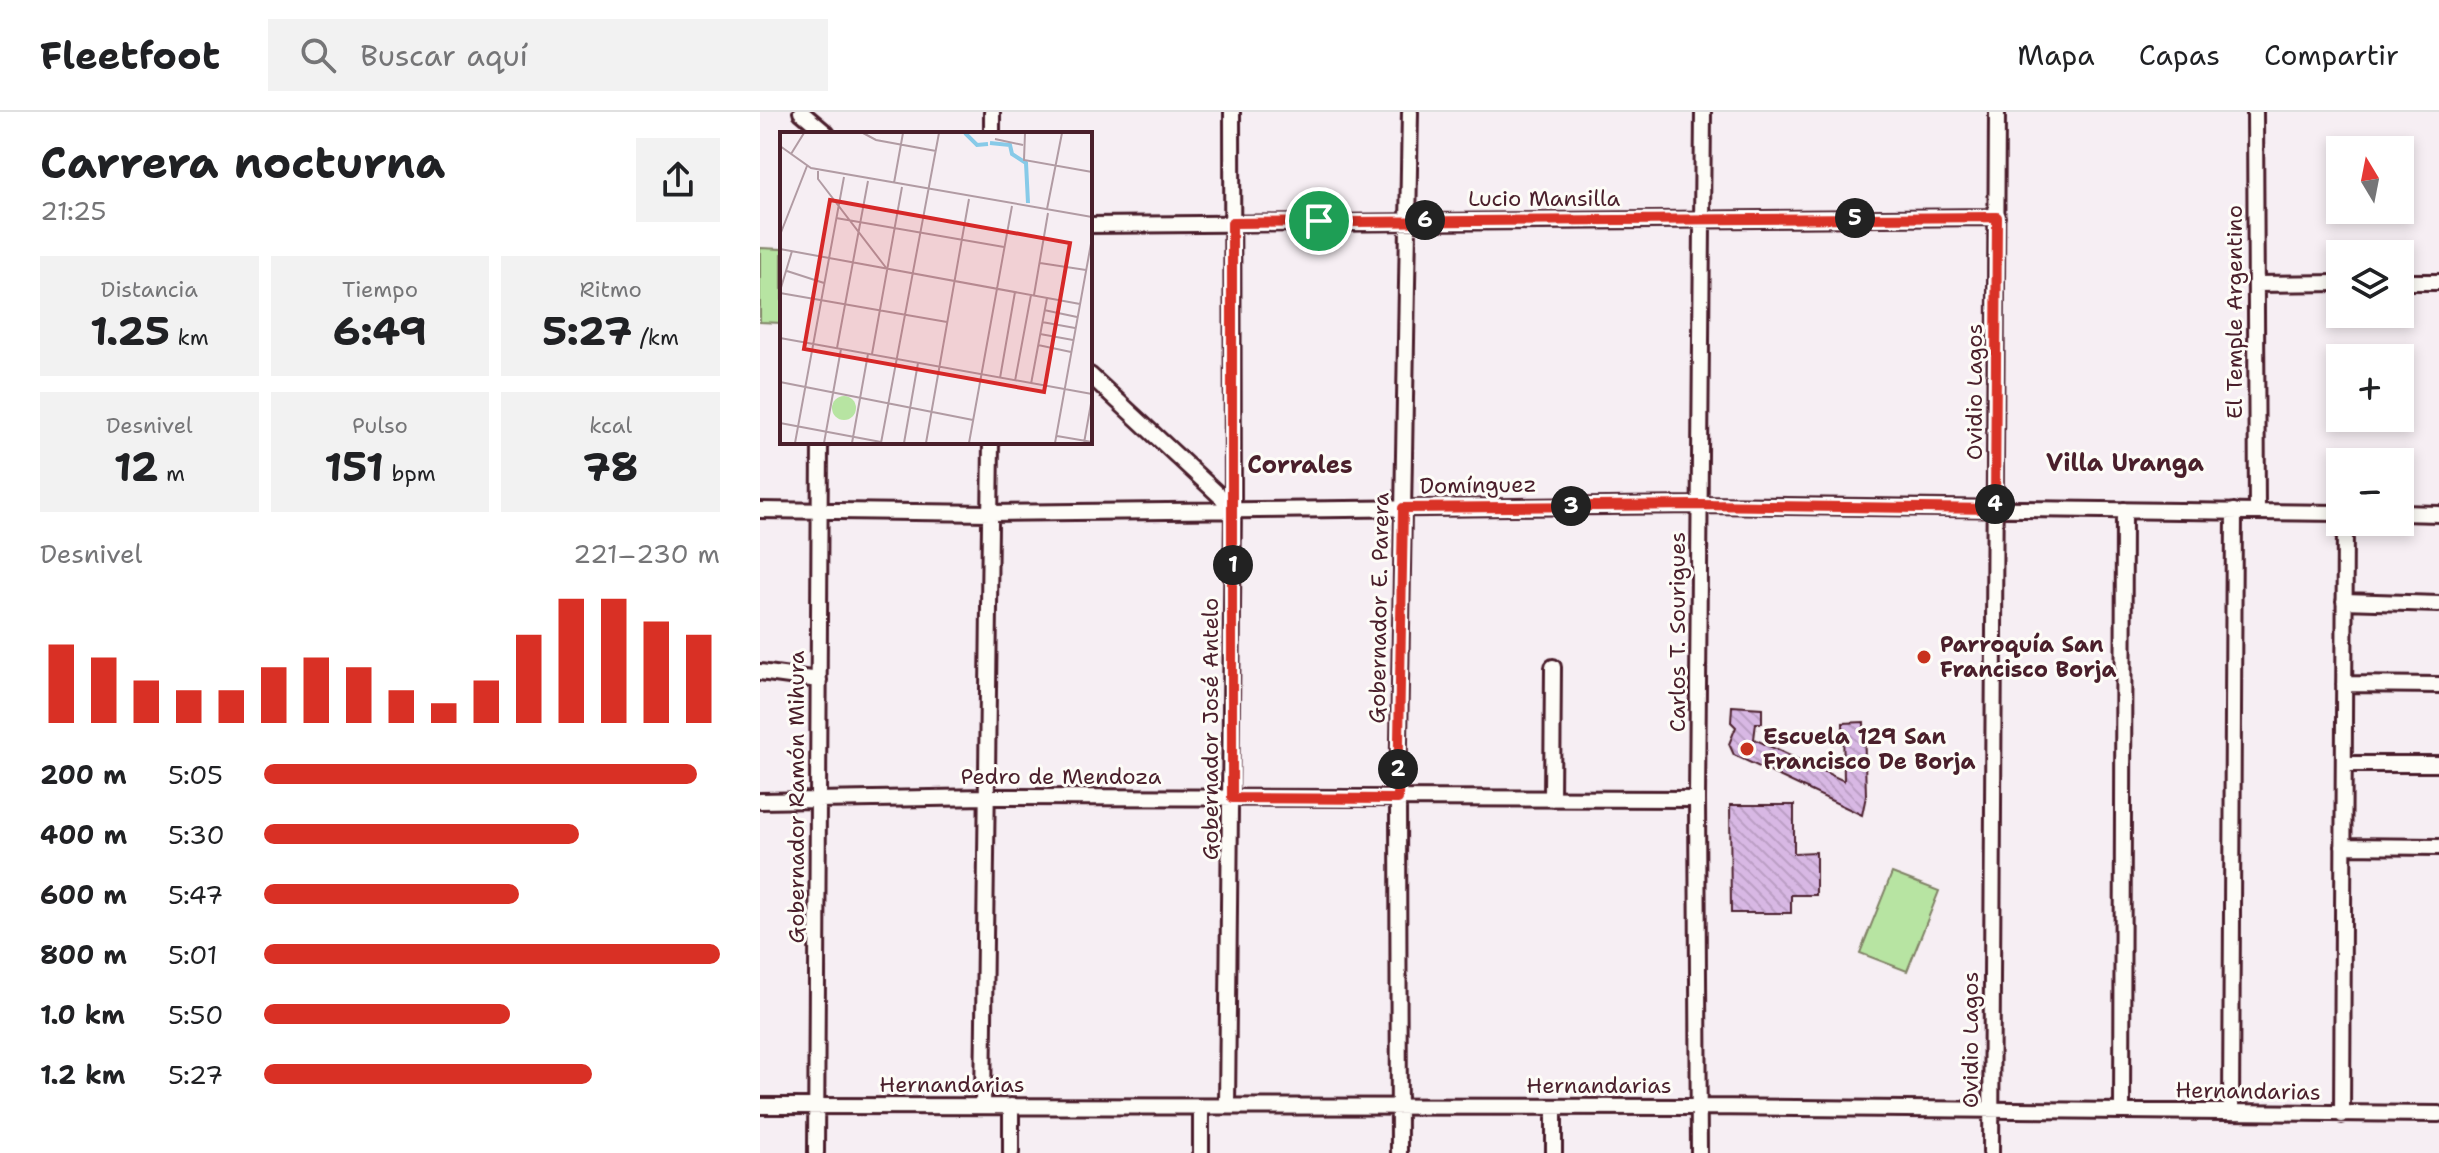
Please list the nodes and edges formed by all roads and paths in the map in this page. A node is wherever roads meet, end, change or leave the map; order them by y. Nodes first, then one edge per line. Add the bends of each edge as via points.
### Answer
1 (801, 112) edge
2 (822, 112) edge
3 (1232, 112) edge
4 (1410, 112) edge
5 (1703, 112) edge
6 (1997, 112) edge
7 (2255, 112) edge
8 (823, 132) edge
9 (1997, 217) junction
10 (1406, 220) junction
11 (1702, 220) junction
12 (1232, 223) junction
13 (1092, 225) edge
14 (2414, 282) edge
15 (2439, 282) edge
16 (2326, 283) edge
17 (2256, 284) junction
18 (1092, 377) edge
19 (820, 444) edge
20 (991, 444) edge
21 (1699, 505) junction
22 (1233, 508) junction
23 (1403, 508) junction
24 (1995, 509) junction
25 (760, 510) edge
26 (2124, 510) junction
27 (2234, 511) junction
28 (2257, 511) junction
29 (820, 512) junction
30 (991, 513) junction
31 (2326, 513) edge
32 (2414, 513) edge
33 (2439, 514) edge
34 (2345, 536) edge
35 (2344, 601) junction
36 (2439, 604) edge
37 (1553, 667) dead end
38 (760, 672) edge
39 (819, 680) junction
40 (2344, 684) junction
41 (2439, 685) edge
42 (2344, 764) junction
43 (2439, 764) edge
44 (987, 797) junction
45 (1232, 798) junction
46 (1398, 799) junction
47 (1552, 799) junction
48 (1697, 799) junction
49 (818, 800) junction
50 (760, 801) edge
51 (2343, 846) junction
52 (2439, 847) edge
53 (983, 1105) junction
54 (760, 1106) edge
55 (816, 1106) junction
56 (1011, 1106) junction
57 (1227, 1106) junction
58 (1398, 1106) junction
59 (1201, 1107) junction
60 (1554, 1107) junction
61 (1700, 1107) junction
62 (1991, 1110) junction
63 (2122, 1110) junction
64 (2231, 1112) junction
65 (2439, 1114) edge
66 (2342, 1115) junction
67 (816, 1153) edge
68 (1011, 1153) edge
69 (1201, 1153) edge
70 (1399, 1153) edge
71 (1554, 1153) edge
72 (1699, 1153) edge
73 (1991, 1153) edge

1 - 8 street
2 - 8 street
3 - 12 street, Gobernador José Antelo
4 - 10 street, Gobernador E. Parera
5 - 11 street, Carlos T. Sourigues
6 - 9 street, Ovidio Lagos
7 - 17 street, El Temple Argentino
9 - 11 street, Lucio Mansilla
9 - 24 street, Ovidio Lagos
10 - 11 street, Lucio Mansilla
10 - 12 street, Lucio Mansilla
10 - 23 street, Gobernador E. Parera
11 - 21 street, Carlos T. Sourigues
12 - 13 street, Lucio Mansilla
12 - 22 street, Gobernador José Antelo
14 - 15 street
16 - 17 street
17 - 28 street, El Temple Argentino
18 - 22 street
19 - 29 street, Gobernador Ramón Mihura
20 - 30 street
21 - 23 street, Domínguez
21 - 24 street, Domínguez
21 - 48 street, Carlos T. Sourigues
22 - 23 street, Domínguez
22 - 30 street, Domínguez
22 - 45 street, Gobernador José Antelo
23 - 46 street, Gobernador E. Parera
24 - 26 street, Domínguez
24 - 62 street, Ovidio Lagos
25 - 29 street, Domínguez
26 - 27 street, Domínguez
26 - 63 street
27 - 28 street, Domínguez
27 - 64 street
28 - 31 street, Domínguez
29 - 30 street, Domínguez
29 - 39 street, Gobernador Ramón Mihura
30 - 44 street
32 - 33 street
34 - 35 street
35 - 36 street
35 - 40 street
37 - 47 street
38 - 39 street
39 - 49 street, Gobernador Ramón Mihura
40 - 41 street
40 - 42 street
42 - 43 street
42 - 51 street
44 - 45 street, Pedro de Mendoza
44 - 49 street, Pedro de Mendoza
44 - 53 street
45 - 46 street, Pedro de Mendoza
45 - 57 street, Gobernador José Antelo
46 - 47 street, Pedro de Mendoza
46 - 58 street, Gobernador E. Parera
47 - 48 street, Pedro de Mendoza
48 - 61 street, Carlos T. Sourigues
49 - 50 street, Pedro de Mendoza
49 - 55 street, Gobernador Ramón Mihura
51 - 52 street
51 - 66 street
53 - 55 street, Hernandarias
53 - 56 street, Hernandarias
54 - 55 street, Hernandarias
55 - 67 street, Gobernador Ramón Mihura
56 - 59 street, Hernandarias
56 - 68 street
57 - 58 street, Hernandarias
57 - 59 street, Hernandarias
58 - 60 street, Hernandarias
58 - 70 street, Gobernador E. Parera
59 - 69 street
60 - 61 street, Hernandarias
60 - 71 street
61 - 62 street, Hernandarias
61 - 72 street, Carlos T. Sourigues
62 - 63 street, Hernandarias
62 - 73 street, Ovidio Lagos
63 - 64 street, Hernandarias
64 - 66 street, Hernandarias
65 - 66 street, Hernandarias

